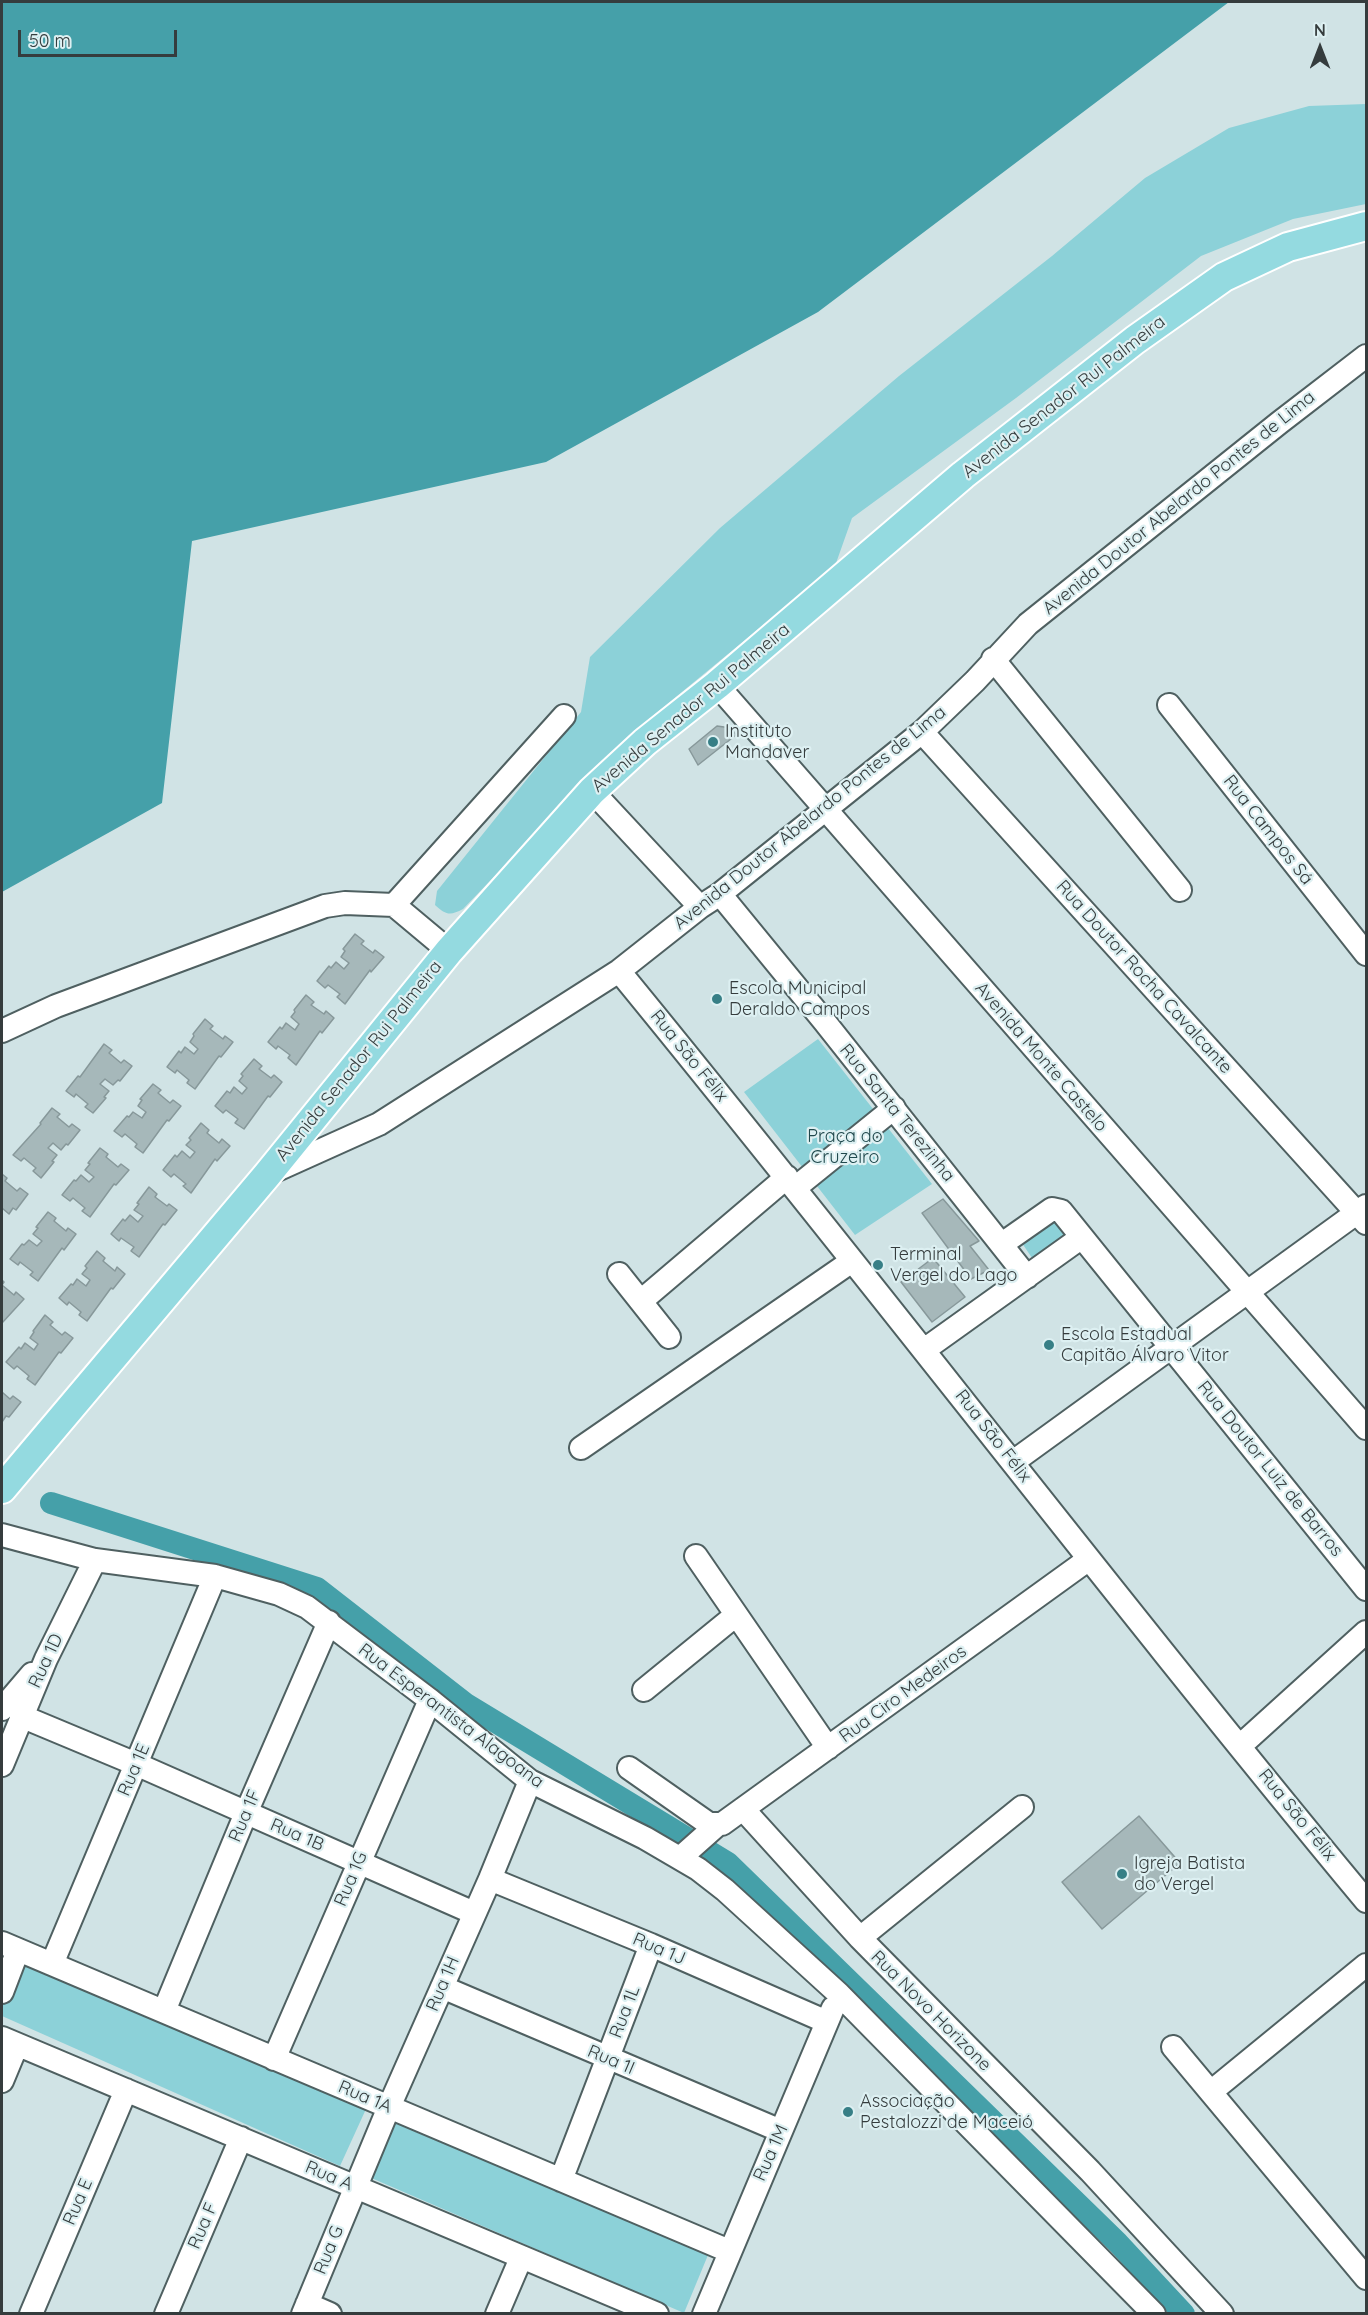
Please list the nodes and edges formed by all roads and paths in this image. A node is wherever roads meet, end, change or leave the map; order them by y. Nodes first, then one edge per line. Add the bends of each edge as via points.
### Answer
1 (1363, 227) edge
2 (1366, 356) edge
3 (993, 659) junction
4 (717, 686) junction
5 (1169, 705) dead end
6 (564, 716) dead end
7 (922, 732) junction
8 (592, 791) junction
9 (825, 810) junction
10 (1179, 890) dead end
11 (720, 894) junction
12 (394, 905) junction
13 (700, 908) junction
14 (449, 951) junction
15 (1366, 954) edge
16 (619, 971) junction
17 (2, 1031) edge
18 (894, 1108) junction
19 (267, 1175) junction
20 (791, 1183) junction
21 (1363, 1214) edge
22 (1082, 1237) junction
23 (1002, 1244) junction
24 (852, 1261) junction
25 (619, 1274) dead end
26 (1027, 1276) junction
27 (1247, 1293) junction
28 (641, 1301) junction
29 (669, 1336) dead end
30 (1172, 1347) junction
31 (924, 1350) junction
32 (1366, 1428) edge
33 (581, 1448) dead end
34 (1014, 1462) junction
35 (2, 1489) edge
36 (2, 1535) edge
37 (696, 1556) dead end
38 (1089, 1559) junction
39 (95, 1560) junction
40 (215, 1576) junction
41 (1366, 1589) edge
42 (736, 1615) junction
43 (329, 1622) junction
44 (1366, 1632) edge
45 (644, 1690) dead end
46 (430, 1700) junction
47 (11, 1713) edge
48 (1240, 1746) junction
49 (828, 1748) junction
50 (136, 1764) junction
51 (2, 1765) edge
52 (629, 1768) dead end
53 (530, 1781) junction
54 (1022, 1807) dead end
55 (743, 1809) junction
56 (246, 1813) junction
57 (700, 1838) junction
58 (359, 1861) junction
59 (490, 1879) junction
60 (1366, 1899) edge
61 (474, 1912) junction
62 (860, 1938) junction
63 (651, 1945) junction
64 (10, 1947) edge
65 (52, 1964) junction
66 (1366, 1965) edge
67 (442, 1987) junction
68 (2, 1992) edge
69 (839, 1994) junction
70 (164, 2012) junction
71 (827, 2022) junction
72 (9, 2041) edge
73 (1173, 2047) dead end
74 (607, 2058) junction
75 (274, 2059) junction
76 (2, 2081) edge
77 (126, 2090) junction
78 (1212, 2091) junction
79 (389, 2107) junction
80 (781, 2131) junction
81 (241, 2138) junction
82 (561, 2180) junction
83 (356, 2187) junction
84 (729, 2251) junction
85 (521, 2258) junction
86 (1366, 2278) edge
87 (305, 2309) edge
88 (31, 2313) edge
89 (166, 2313) edge
90 (330, 2313) edge
91 (497, 2313) edge
92 (657, 2313) edge
93 (704, 2313) edge
94 (1154, 2313) edge
95 (1222, 2313) edge

1 - 4 main road, Avenida Senador Rui Palmeira via 1288,247 1224,277 1135,340 963,475
2 - 3 street, Avenida Doutor Abelardo Pontes de Lima via 1037,617
3 - 7 street, Avenida Doutor Abelardo Pontes de Lima
3 - 10 street
4 - 8 main road, Avenida Senador Rui Palmeira via 645,742
4 - 9 street, Avenida Monte Castelo
5 - 15 street, Rua Campos Sá
6 - 12 street
7 - 9 street, Avenida Doutor Abelardo Pontes de Lima
7 - 21 street, Rua Doutor Rocha Cavalcante
8 - 13 street
8 - 14 main road, Avenida Senador Rui Palmeira
9 - 11 street, Avenida Doutor Abelardo Pontes de Lima
9 - 27 street, Avenida Monte Castelo
11 - 13 street, Avenida Doutor Abelardo Pontes de Lima
11 - 18 street, Rua Santa Terezinha
12 - 14 street
12 - 17 street via 325,906 56,1006
13 - 16 street, Avenida Doutor Abelardo Pontes de Lima
14 - 19 main road, Avenida Senador Rui Palmeira
16 - 19 street, Avenida Doutor Abelardo Pontes de Lima via 379,1124
16 - 20 street, Rua São Félix
18 - 20 street
18 - 23 street, Rua Santa Terezinha
19 - 35 main road, Avenida Senador Rui Palmeira
20 - 24 street, Rua São Félix
20 - 28 street
21 - 27 street
22 - 23 street, Rua Doutor Luiz de Barros via 1056,1208
22 - 26 street
22 - 30 street, Rua Doutor Luiz de Barros
23 - 26 street, Rua Santa Terezinha
24 - 31 street, Rua São Félix
24 - 33 street
25 - 28 street
26 - 31 street
27 - 30 street
27 - 32 street, Avenida Monte Castelo
28 - 29 street
30 - 34 street
30 - 41 street, Rua Doutor Luiz de Barros
31 - 34 street, Rua São Félix
34 - 38 street, Rua São Félix
36 - 39 street, Rua Esperantista Alagoana
37 - 42 street
38 - 48 street, Rua São Félix
38 - 49 street, Rua Ciro Medeiros
39 - 40 street, Rua Esperantista Alagoana
39 - 47 street, Rua 1D via 46,1659
40 - 43 street, Rua Esperantista Alagoana via 279,1594
40 - 50 street, Rua 1E
42 - 45 street
42 - 49 street
43 - 46 street, Rua Esperantista Alagoana
43 - 56 street, Rua 1F
44 - 48 street
46 - 53 street, Rua Esperantista Alagoana
46 - 58 street, Rua 1G
47 - 50 street, Rua 1B
47 - 51 street
48 - 60 street, Rua São Félix
49 - 55 street, Rua Ciro Medeiros
50 - 56 street, Rua 1B
50 - 65 street, Rua 1E
52 - 57 street
53 - 57 street, Rua Esperantista Alagoana via 645,1839
53 - 59 street, Rua 1H
54 - 62 street
55 - 57 street, Rua Ciro Medeiros
55 - 62 street, Rua Novo Horizone
56 - 58 street, Rua 1B
56 - 70 street, Rua 1F
57 - 69 street, Rua Esperantista Alagoana via 698,1869
58 - 61 street, Rua 1B
58 - 75 street, Rua 1G
59 - 61 street, Rua 1H
59 - 63 street, Rua 1J
61 - 67 street, Rua 1H
62 - 95 street, Rua Novo Horizone via 1090,2171
63 - 71 street, Rua 1J
63 - 74 street, Rua 1L
64 - 65 street, Rua 1A
64 - 68 street
65 - 70 street, Rua 1A
66 - 78 street
67 - 74 street, Rua 1I
67 - 79 street, Rua 1H
69 - 71 street, Rua 1M
69 - 94 street, Rua Esperantista Alagoana
70 - 75 street, Rua 1A
71 - 80 street, Rua 1M
72 - 76 street
72 - 77 street, Rua A
73 - 78 street
74 - 80 street, Rua 1I
74 - 82 street, Rua 1L
75 - 79 street, Rua 1A
77 - 81 street, Rua A
77 - 88 street, Rua E
78 - 86 street
79 - 82 street, Rua 1A
79 - 83 street, Rua 1H
80 - 84 street, Rua 1M
81 - 83 street, Rua A
81 - 89 street, Rua F
82 - 84 street, Rua 1A
83 - 85 street, Rua A
83 - 87 street, Rua G
84 - 93 street, Rua 1M
85 - 91 street
85 - 92 street, Rua A
87 - 90 street

